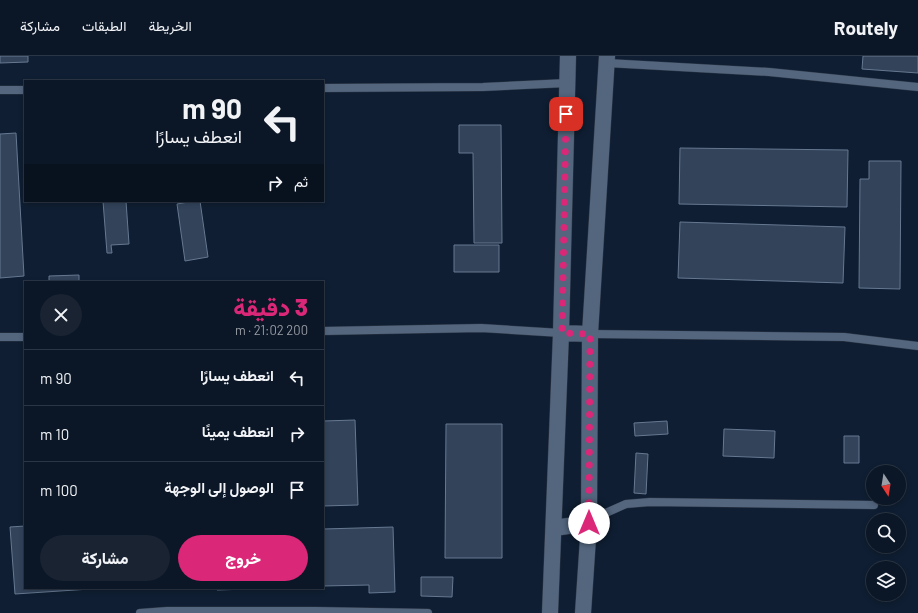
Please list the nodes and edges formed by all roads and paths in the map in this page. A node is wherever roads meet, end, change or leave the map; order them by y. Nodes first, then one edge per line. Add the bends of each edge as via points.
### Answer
1 (568, 56) edge
2 (607, 60) edge
3 (566, 83) junction
4 (918, 87) edge
5 (324, 88) edge
6 (0, 90) edge
7 (24, 90) edge
8 (324, 331) edge
9 (562, 333) junction
10 (590, 334) junction
11 (24, 337) edge
12 (0, 338) edge
13 (918, 346) edge
14 (866, 505) edge
15 (589, 523) junction
16 (554, 528) junction
17 (167, 612) edge
18 (140, 613) edge
19 (428, 613) edge
20 (550, 613) edge
21 (583, 613) edge

1 - 3 street
2 - 4 lane via 769,72
2 - 10 street
3 - 5 lane via 482,87
3 - 9 street
6 - 7 lane
8 - 9 lane via 481,328
9 - 10 street
9 - 16 street
10 - 13 lane via 844,337
10 - 15 street
11 - 12 lane
14 - 15 lane via 650,502 626,504
15 - 16 street
15 - 21 street
16 - 20 street
17 - 18 lane
17 - 19 lane

